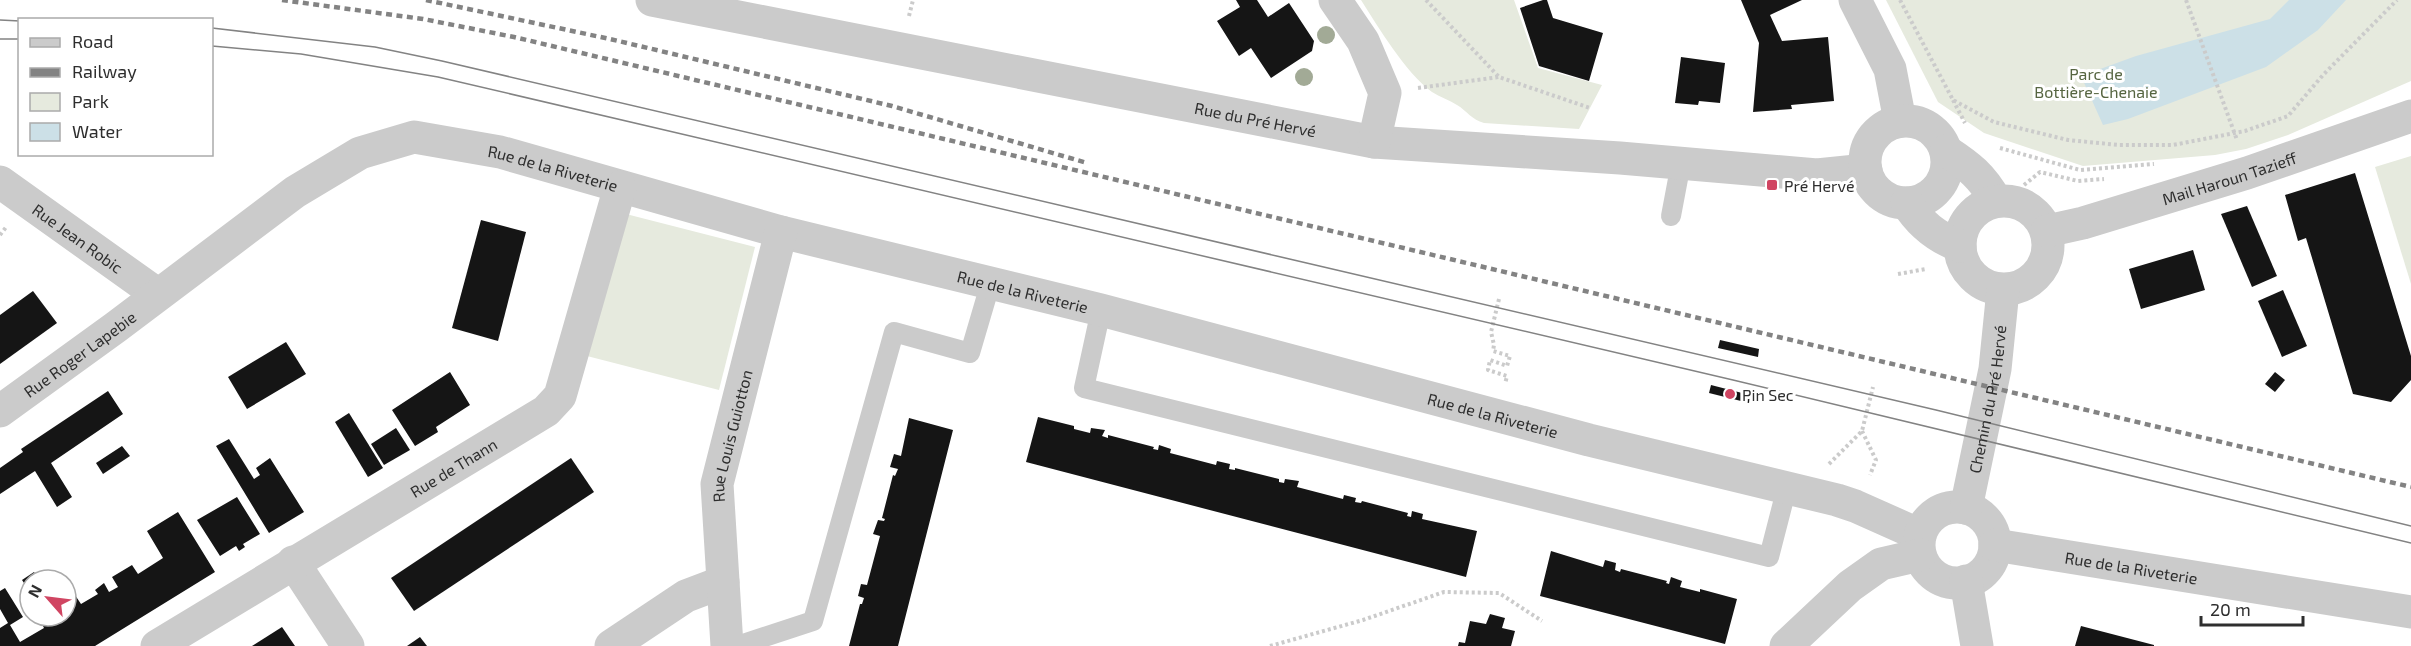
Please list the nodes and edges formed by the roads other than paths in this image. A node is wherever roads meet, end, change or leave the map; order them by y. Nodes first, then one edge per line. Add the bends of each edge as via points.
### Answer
1 (652, 0) edge
2 (1335, 0) edge
3 (1855, 0) edge
4 (2411, 116) edge
5 (1900, 121) junction
6 (1958, 141) junction
7 (1374, 142) junction
8 (1681, 164) junction
9 (1866, 170) junction
10 (0, 182) edge
11 (620, 187) junction
12 (1996, 201) junction
13 (1907, 203) junction
14 (1671, 216) dead end
15 (2047, 231) junction
16 (781, 232) junction
17 (1960, 246) junction
18 (990, 285) junction
19 (2003, 290) junction
20 (157, 294) junction
21 (1101, 310) junction
22 (0, 411) edge
23 (1787, 487) junction
24 (1966, 508) junction
25 (1920, 545) junction
26 (1995, 545) junction
27 (293, 562) junction
28 (723, 582) junction
29 (1966, 582) junction
30 (2411, 612) edge
31 (158, 646) edge
32 (348, 646) edge
33 (610, 646) edge
34 (727, 646) edge
35 (737, 646) edge
36 (1786, 646) edge
37 (1977, 646) edge

1 - 7 street, Rue du Pré Hervé
2 - 7 street via 1363,41 1385,93
3 - 5 street via 1890,69
4 - 15 street, Mail Haroun Tazieff via 2247,173
5 - 6 street via 1923,124 1941,140
5 - 9 street via 1880,130 1873,138
6 - 12 street via 1968,165
6 - 13 street via 1939,186 1930,195
7 - 8 street, Rue du Pré Hervé
8 - 9 street, Rue du Pré Hervé via 1817,175
8 - 14 lane
9 - 13 street via 1881,194
10 - 20 street, Rue Jean Robic
11 - 16 street, Rue de la Riveterie
11 - 20 street, Rue de la Riveterie via 500,152 414,137 360,153 295,192
11 - 27 street, Rue de Thann via 560,396 546,411
12 - 15 street via 2024,204 2042,220
12 - 17 street via 1974,212 1961,234
13 - 17 street via 1916,217 1940,238
15 - 19 street via 2047,259 2040,272 2023,285
16 - 18 street, Rue de la Riveterie
16 - 28 street, Rue Louis Guiotton via 717,484
17 - 19 street via 1968,271 1984,284
18 - 21 street, Rue de la Riveterie
18 - 35 lane via 970,353 894,332 813,621
19 - 24 street, Chemin du Pré Hervé via 1995,369
20 - 22 street, Rue Roger Lapebie
21 - 23 street, Rue de la Riveterie via 1589,440
21 - 23 lane via 1084,388 1769,557
23 - 25 street, Rue de la Riveterie via 1855,506
24 - 25 street via 1937,512 1930,518
24 - 26 street via 1976,512 1989,526
25 - 29 street via 1923,563 1934,575 1949,582
25 - 36 street via 1881,564 1850,586
26 - 29 street via 1986,568
26 - 30 street, Rue de la Riveterie
27 - 31 street, Rue de Thann
27 - 32 street
28 - 33 street via 686,596
28 - 34 street, Rue Louis Guiotton
29 - 37 street

